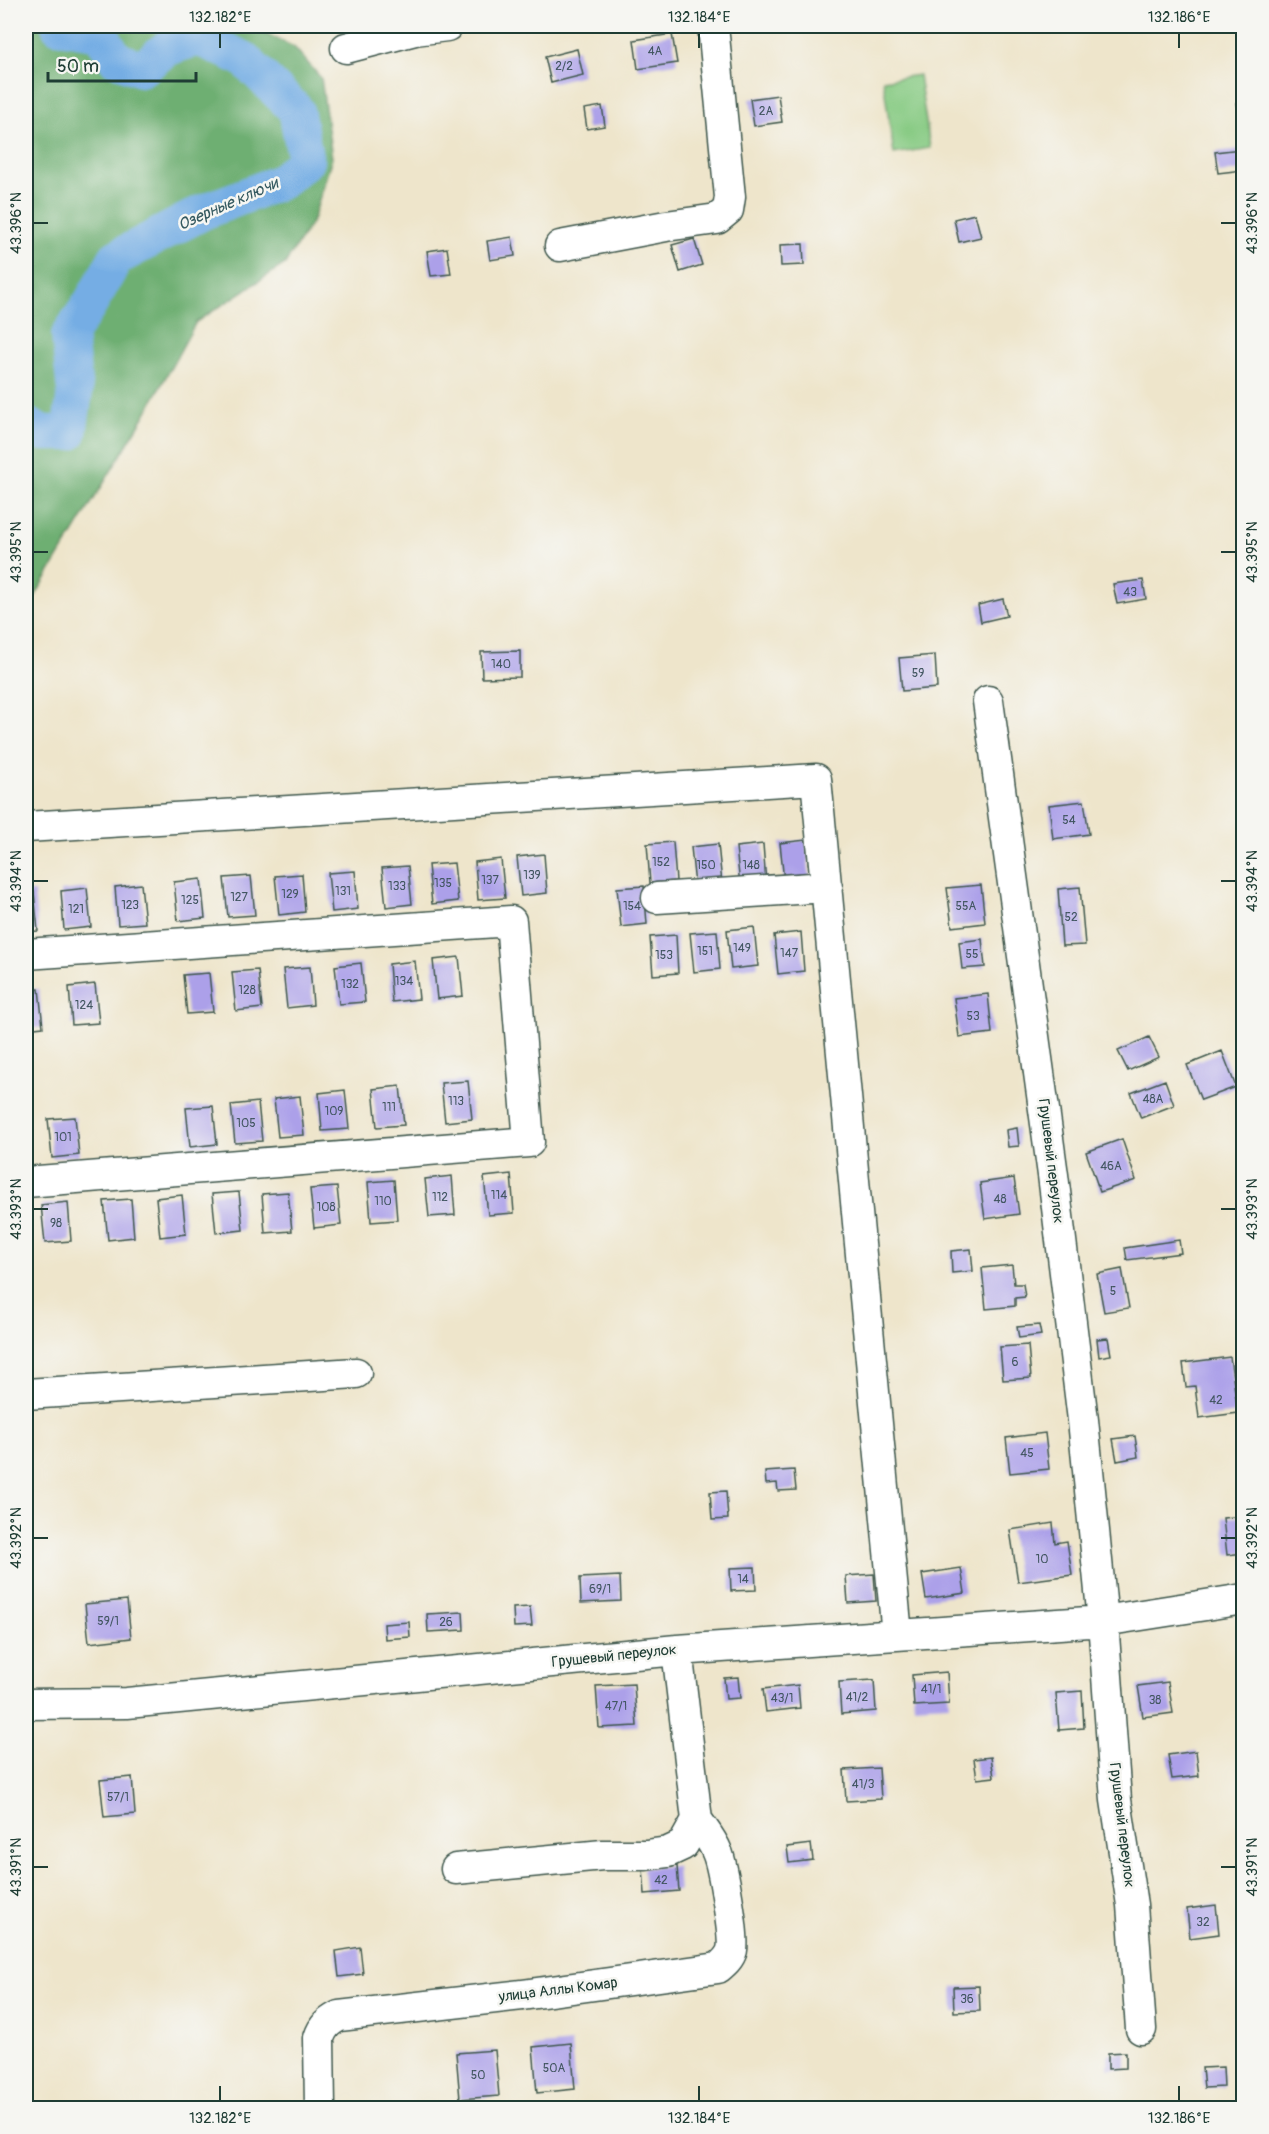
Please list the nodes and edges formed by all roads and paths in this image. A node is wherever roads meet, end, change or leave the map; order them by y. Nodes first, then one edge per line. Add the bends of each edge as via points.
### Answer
1 (447, 26) edge
2 (713, 26) edge
3 (346, 48) dead end
4 (560, 246) dead end
5 (988, 701) dead end
6 (26, 827) edge
7 (826, 887) junction
8 (657, 898) dead end
9 (26, 954) edge
10 (26, 1182) edge
11 (356, 1373) dead end
12 (26, 1394) edge
13 (1244, 1599) edge
14 (1103, 1621) junction
15 (897, 1635) junction
16 (677, 1650) junction
17 (26, 1704) edge
18 (697, 1820) junction
19 (456, 1869) dead end
20 (1141, 2029) dead end
21 (320, 2109) edge

1 - 3 street
2 - 4 street via 730,197 728,210 717,219
5 - 14 street, Грушевый переулок via 1053,1175
6 - 7 street via 816,778
7 - 8 street
7 - 15 street
9 - 10 street via 511,921 529,1142
11 - 12 street
13 - 14 street, Грушевый переулок
14 - 15 street, Грушевый переулок
14 - 20 street, Грушевый переулок via 1116,1800 1132,1905
15 - 16 street, Грушевый переулок
16 - 17 street, Грушевый переулок via 127,1703
16 - 18 street
18 - 19 street via 683,1845 668,1852
18 - 21 street, улица Аллы Комар via 717,1851 732,1939 732,1951 718,1968 339,2016 328,2021 319,2038

